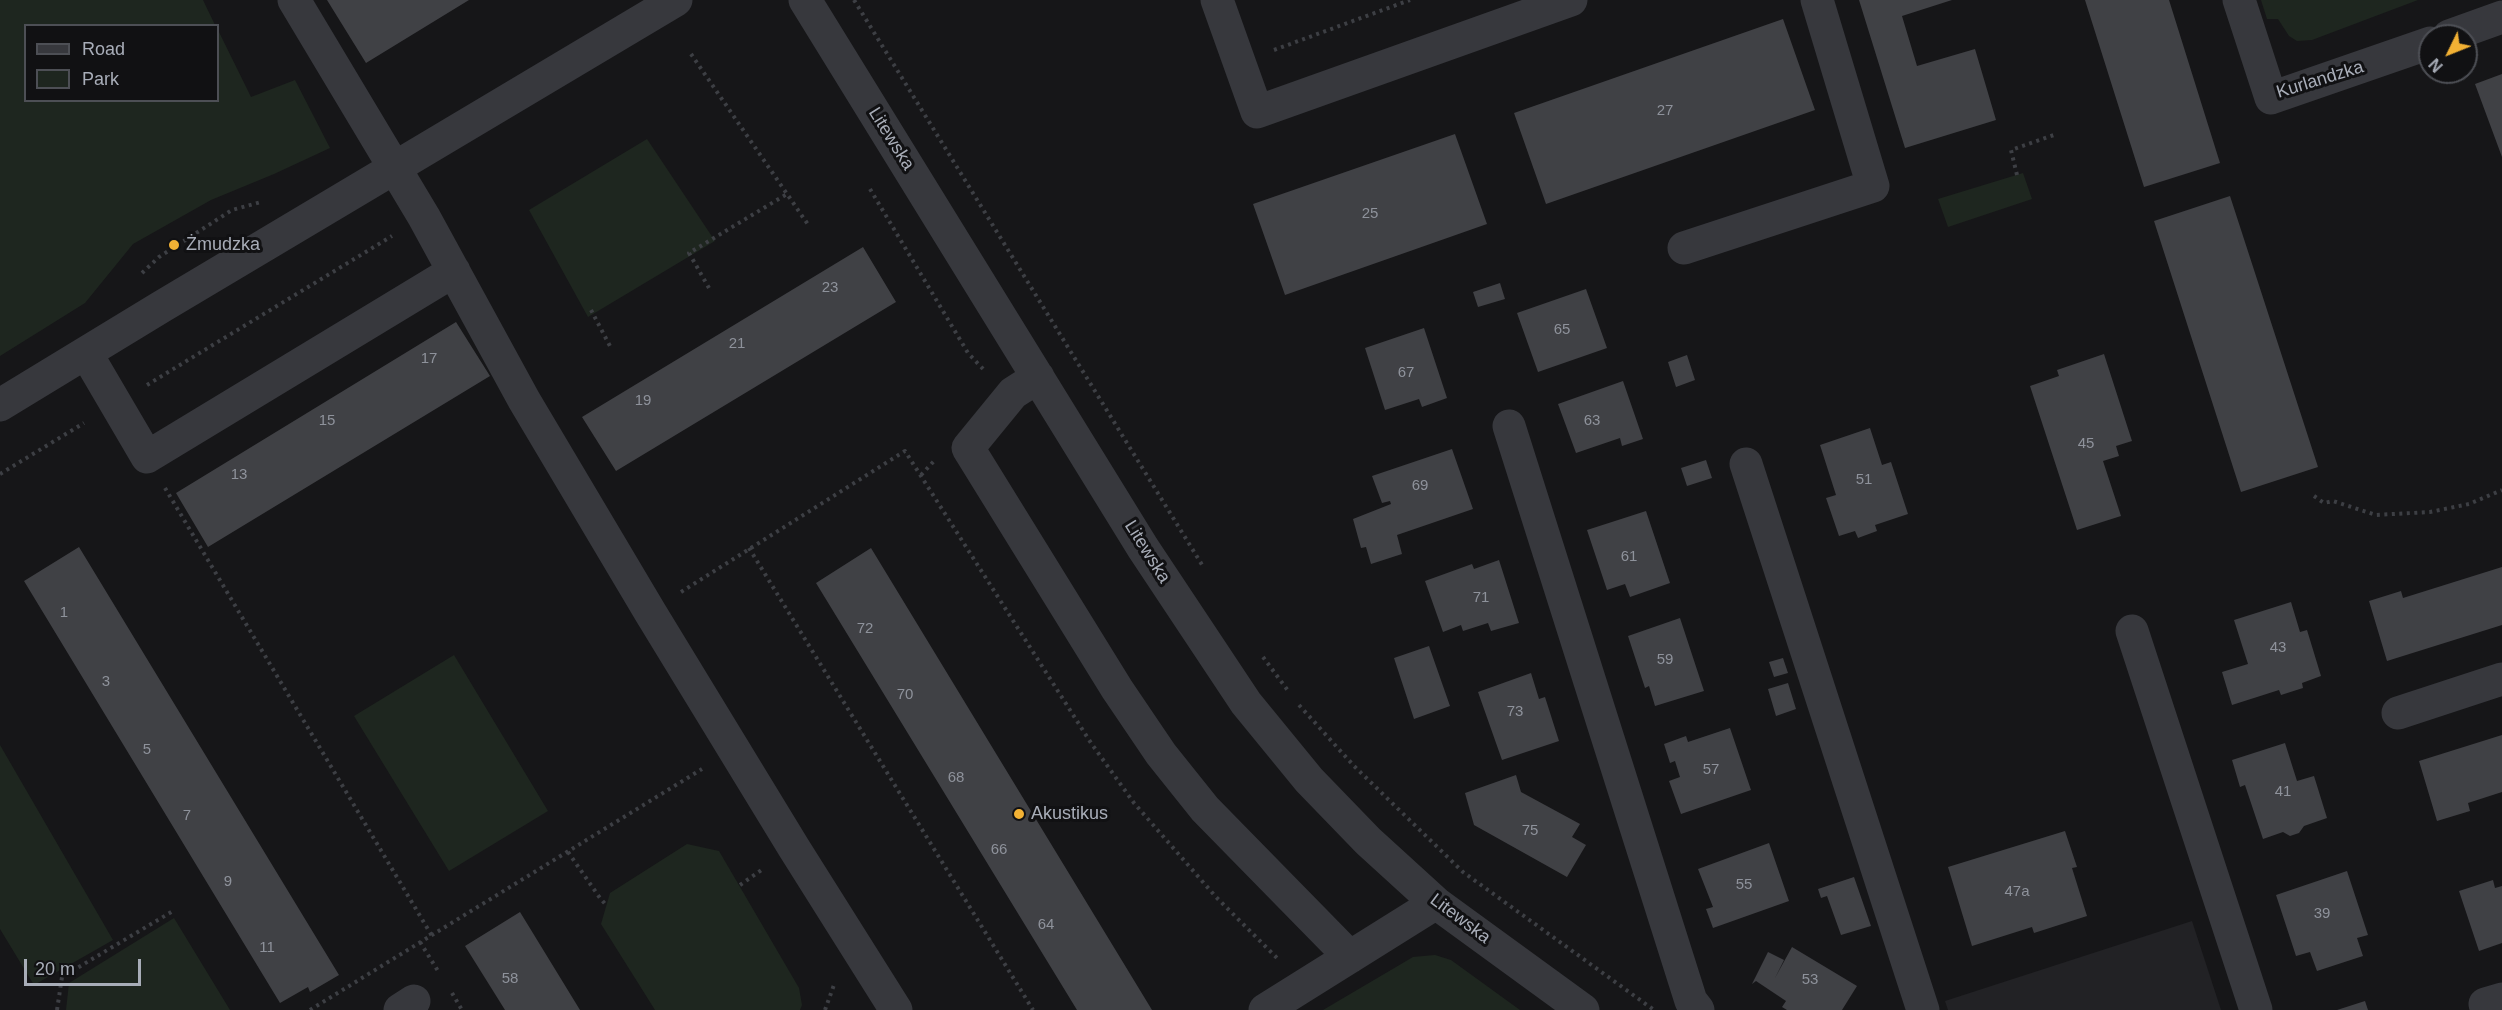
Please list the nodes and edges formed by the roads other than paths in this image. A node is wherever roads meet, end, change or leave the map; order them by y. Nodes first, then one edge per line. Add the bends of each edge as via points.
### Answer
1 (294, 0) edge
2 (676, 0) edge
3 (1217, 0) edge
4 (1572, 0) edge
5 (1817, 0) edge
6 (2240, 0) edge
7 (809, 4) edge
8 (2502, 17) edge
9 (2478, 26) edge
10 (2418, 47) edge
11 (394, 167) junction
12 (1684, 248) dead end
13 (454, 271) junction
14 (86, 353) junction
15 (1025, 385) junction
16 (0, 405) edge
17 (1509, 426) dead end
18 (1746, 464) dead end
19 (2132, 631) dead end
20 (2502, 679) edge
21 (2398, 713) dead end
22 (1436, 903) junction
23 (1350, 957) junction
24 (896, 1010) edge
25 (1265, 1010) edge
26 (1583, 1010) edge
27 (1698, 1010) edge
28 (1923, 1010) edge
29 (2256, 1010) edge

1 - 11 street
2 - 11 street
3 - 4 street via 1257,112
5 - 12 street via 1873,186
6 - 10 street, Kurlandzka via 2271,99
7 - 15 street, Litewska
8 - 9 street
11 - 13 street
11 - 14 street
13 - 14 street via 147,457
13 - 24 street via 524,400 650,612
14 - 16 street
15 - 22 street, Litewska via 1155,567 1246,704 1309,780
15 - 23 street via 968,448 1161,754 1205,809
17 - 27 street via 1691,1001
18 - 28 street
19 - 29 street
20 - 21 street
22 - 23 street
22 - 26 street, Litewska
23 - 25 street

